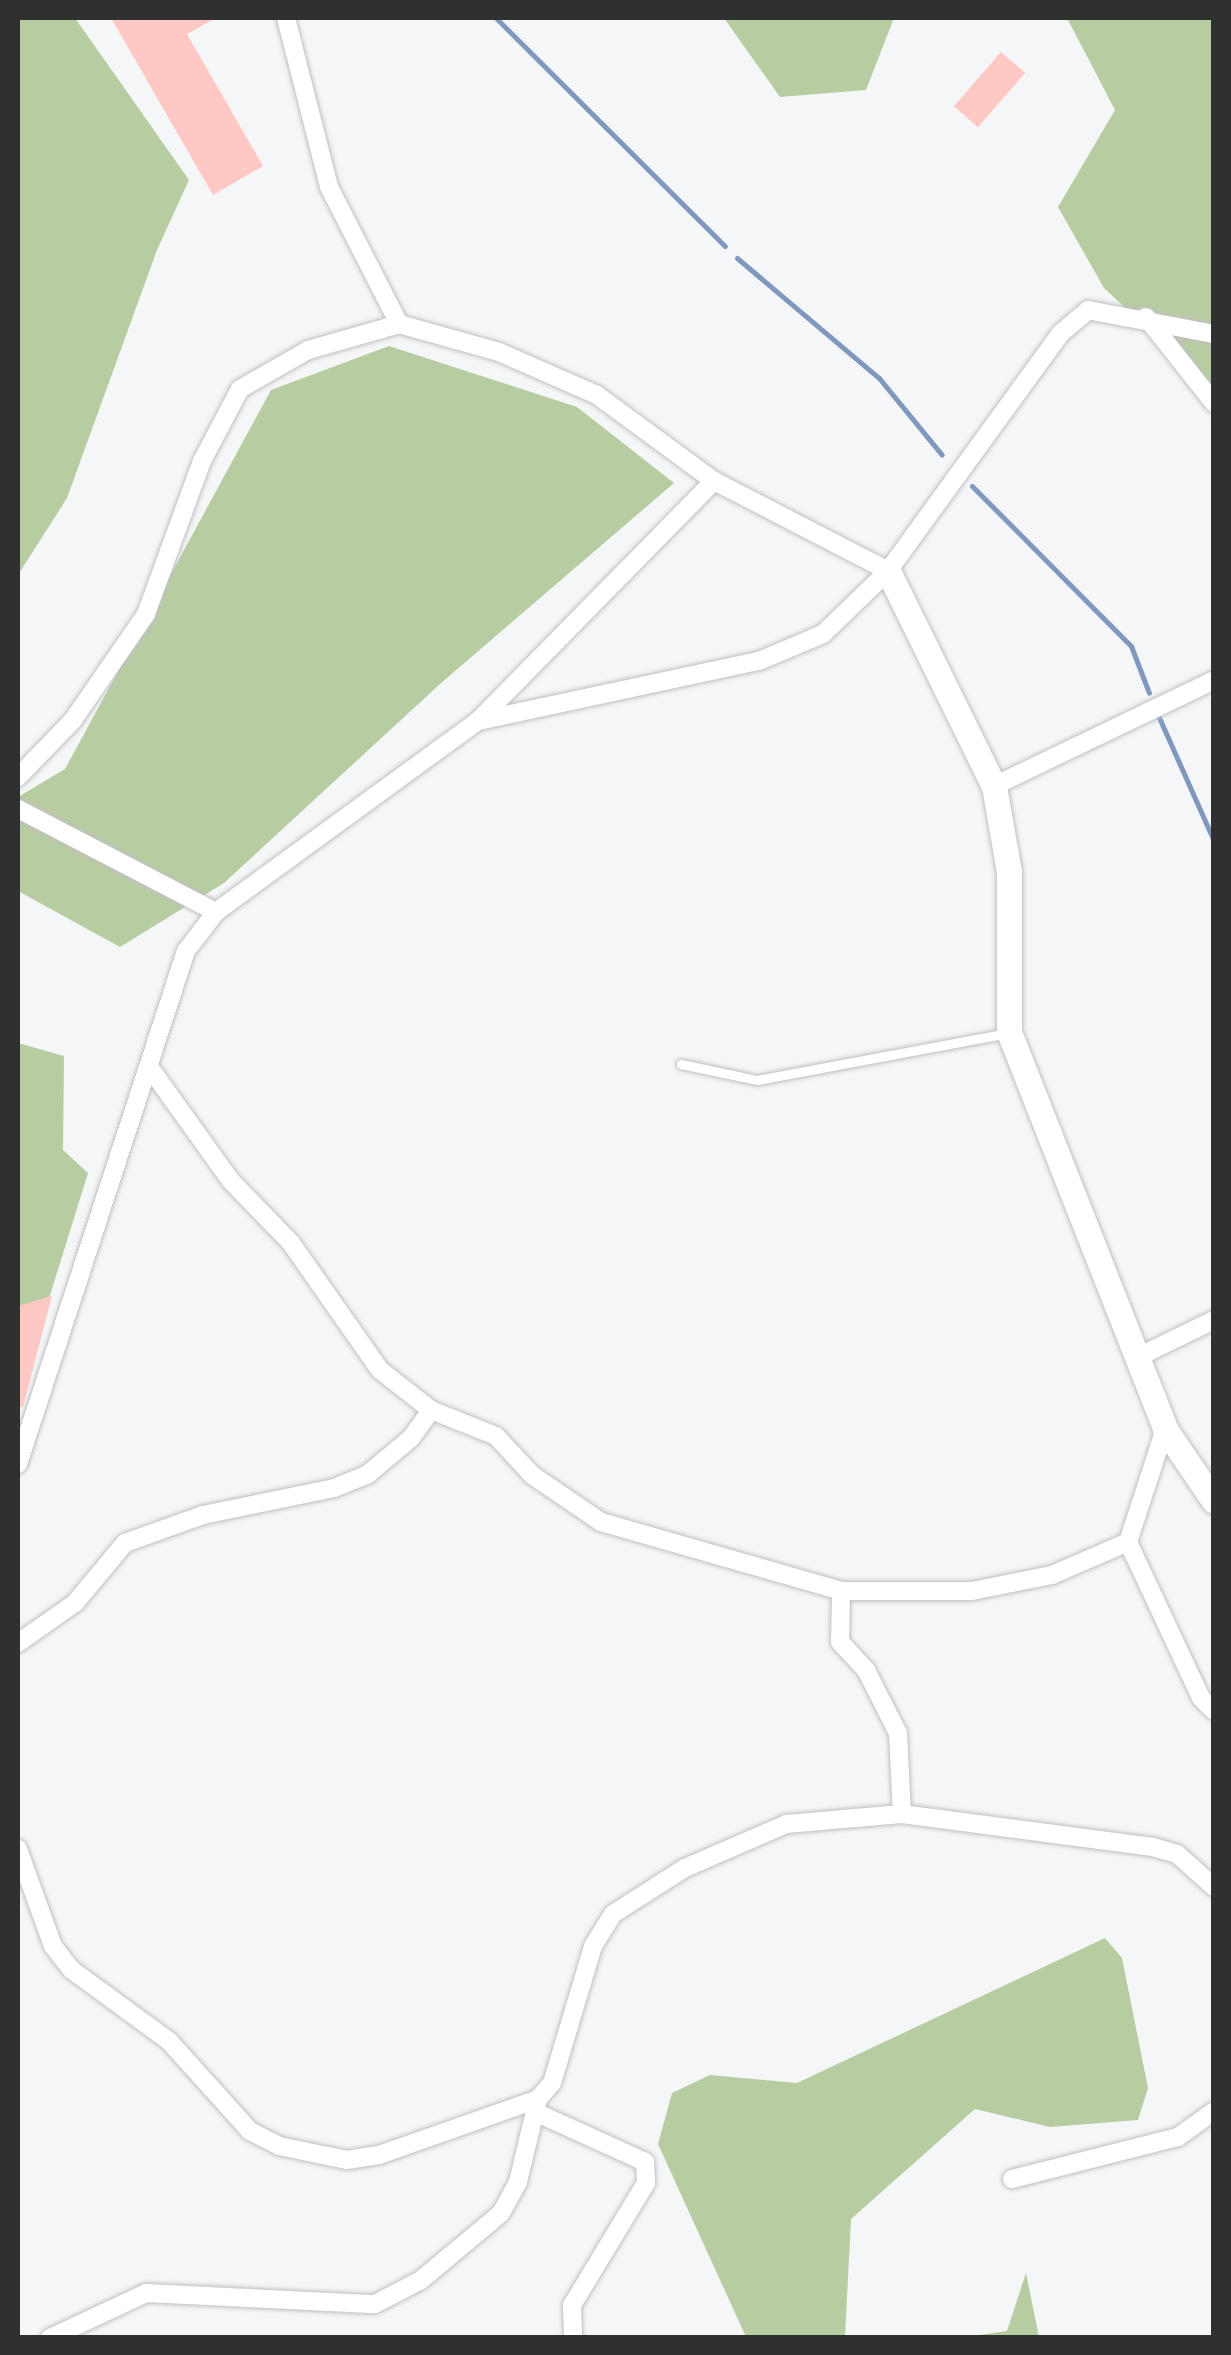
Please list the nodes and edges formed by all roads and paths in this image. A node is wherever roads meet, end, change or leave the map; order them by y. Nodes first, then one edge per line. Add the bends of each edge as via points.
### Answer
1 (286, 18) edge
2 (1146, 316) junction
3 (400, 324) junction
4 (1214, 334) edge
5 (1214, 403) edge
6 (714, 481) junction
7 (888, 571) junction
8 (1214, 680) edge
9 (478, 721) junction
10 (18, 777) edge
11 (994, 786) junction
12 (18, 809) edge
13 (216, 912) junction
14 (1009, 1032) junction
15 (682, 1064) dead end
16 (150, 1068) junction
17 (1214, 1320) edge
18 (1138, 1357) junction
19 (431, 1410) junction
20 (1165, 1429) junction
21 (18, 1464) edge
22 (1214, 1501) edge
23 (1128, 1542) junction
24 (841, 1591) junction
25 (18, 1643) edge
26 (1214, 1711) edge
27 (902, 1814) junction
28 (18, 1850) edge
29 (1214, 1887) edge
30 (537, 2105) junction
31 (1214, 2111) edge
32 (1012, 2180) dead end
33 (50, 2338) edge
34 (572, 2338) edge

1 - 3 street via 328,187
2 - 4 street via 1192,334
2 - 5 street
2 - 7 street via 1088,310 1061,333
3 - 6 street via 498,352 597,395
3 - 10 street via 308,350 240,389 202,461 146,614 73,720
6 - 7 street
6 - 9 street
7 - 9 street via 823,634 759,661
7 - 11 street
8 - 11 street
9 - 13 street
11 - 14 street via 1009,872
12 - 13 street
13 - 16 street via 186,952
14 - 15 lane via 756,1080
14 - 18 street
16 - 19 street via 230,1181 291,1243 380,1370
16 - 21 street
17 - 18 street
18 - 20 street
19 - 24 street via 496,1436 532,1474 602,1522
19 - 25 street via 411,1438 368,1474 334,1488 203,1515 125,1543 75,1604
20 - 22 street
20 - 23 street
23 - 24 street via 1052,1575 972,1591
23 - 26 street via 1201,1698
24 - 27 street via 840,1642 866,1670 898,1733
27 - 29 street via 1153,1847 1177,1854
27 - 30 street via 786,1824 685,1868 613,1914 593,1946 552,2083
28 - 30 street via 53,1946 72,1970 169,2040 250,2131 264,2138 347,2160
30 - 33 street via 518,2182 501,2213 420,2280 375,2304 146,2293
30 - 34 street via 645,2162 646,2183 572,2305
31 - 32 street via 1178,2137

